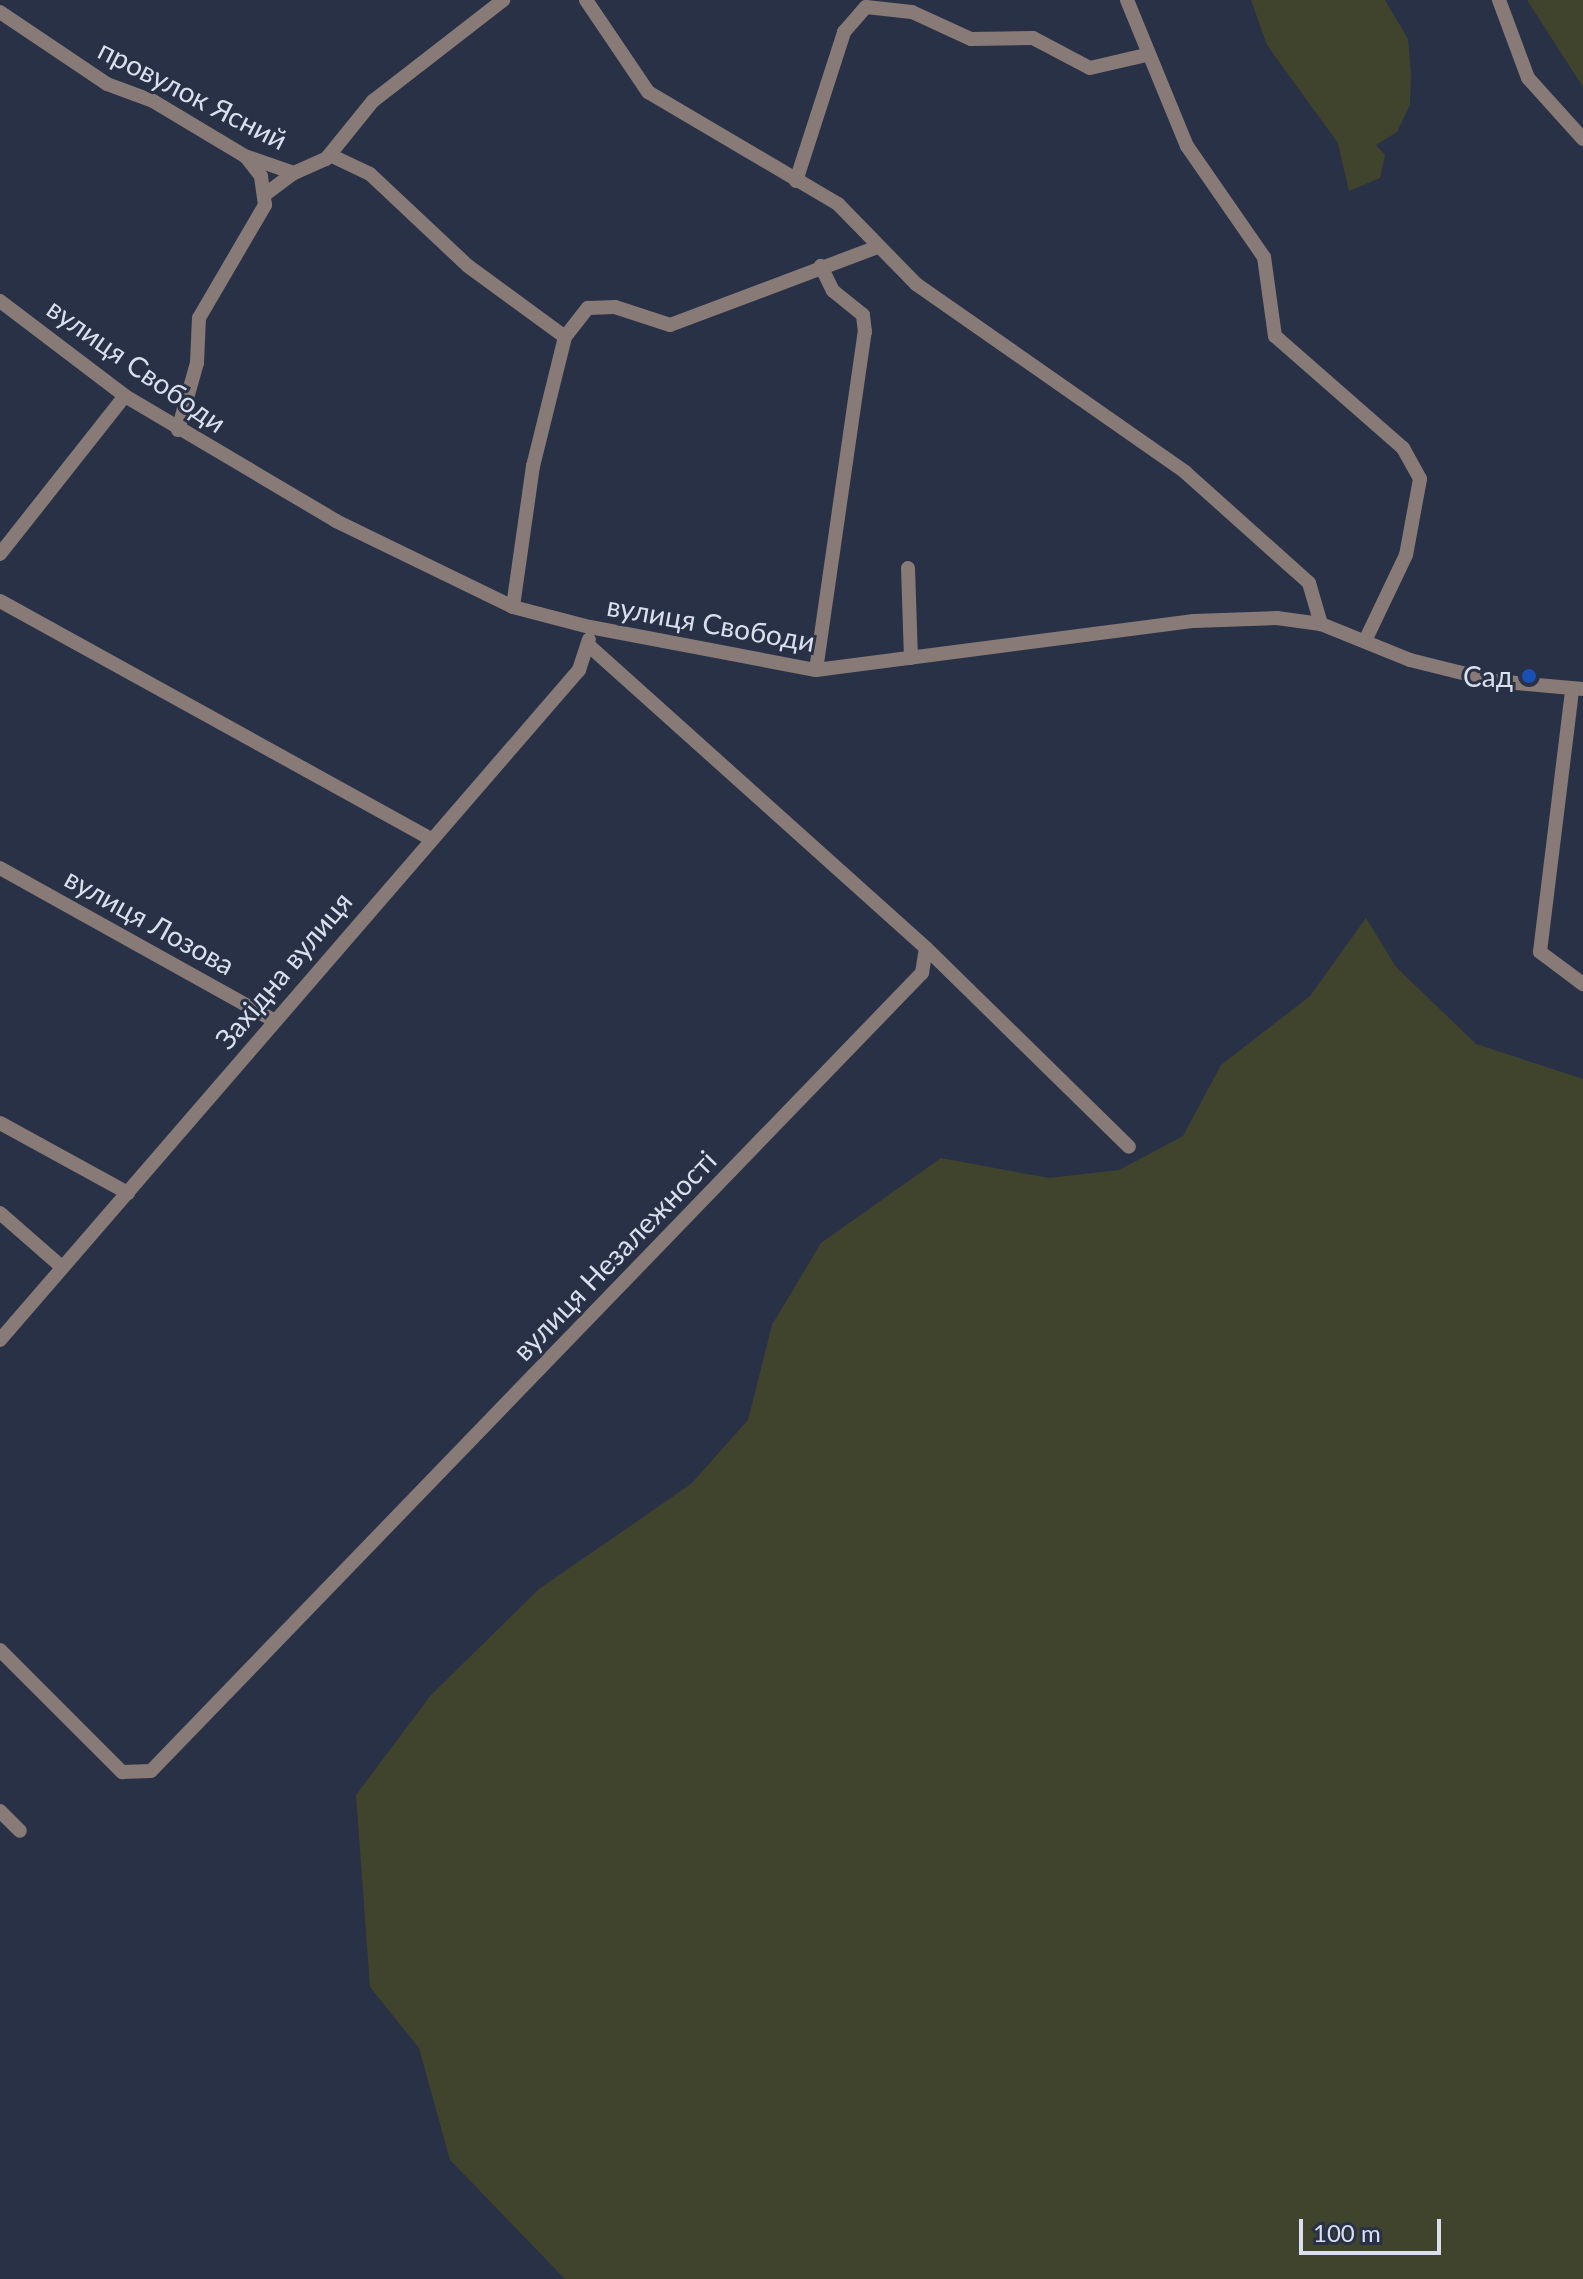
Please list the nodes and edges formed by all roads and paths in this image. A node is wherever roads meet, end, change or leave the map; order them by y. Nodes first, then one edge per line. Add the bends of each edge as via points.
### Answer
1 (503, 0) edge
2 (586, 0) edge
3 (1127, 0) edge
4 (1499, 0) edge
5 (0, 12) edge
6 (1146, 55) junction
7 (1583, 139) edge
8 (330, 155) junction
9 (245, 156) junction
10 (294, 173) junction
11 (796, 181) junction
12 (267, 193) junction
13 (878, 247) junction
14 (821, 266) junction
15 (0, 301) edge
16 (565, 337) junction
17 (125, 396) junction
18 (178, 430) junction
19 (0, 554) edge
20 (908, 568) dead end
21 (0, 601) edge
22 (513, 607) junction
23 (1321, 624) junction
24 (590, 627) junction
25 (1365, 641) junction
26 (589, 646) junction
27 (911, 658) junction
28 (816, 670) junction
29 (1578, 690) edge
30 (428, 837) junction
31 (0, 868) edge
32 (926, 948) junction
33 (1583, 984) edge
34 (275, 1021) junction
35 (0, 1123) edge
36 (1129, 1147) dead end
37 (128, 1193) junction
38 (0, 1213) edge
39 (62, 1267) junction
40 (0, 1340) edge
41 (0, 1650) edge
42 (0, 1811) edge
43 (20, 1831) dead end

1 - 8 street, провулок Ясний via 373,101
2 - 11 street via 648,92
3 - 6 street
4 - 7 street via 1528,78
5 - 9 street, провулок Ясний via 107,84 153,101
6 - 11 street via 1090,68 1033,38 971,39 912,12 866,7 844,32
6 - 25 street via 1187,146 1264,257 1275,336 1403,448 1420,479 1406,555
8 - 10 street, провулок Ясний
8 - 16 street via 370,174 468,266
9 - 10 street, провулок Ясний
9 - 12 street
10 - 12 street
11 - 13 street via 838,204
12 - 18 street via 263,212 199,318 197,363
13 - 14 street
13 - 23 street via 916,284 1185,472 1309,583
14 - 16 street via 670,325 615,307 588,308
14 - 28 street via 833,291 863,315 865,332
15 - 17 street, вулиця Свободи
16 - 22 street via 533,466
17 - 18 street, вулиця Свободи
17 - 19 street
18 - 22 street, вулиця Свободи via 403,557
20 - 27 street
21 - 30 street
22 - 24 street, вулиця Свободи
23 - 25 street, вулиця Свободи
23 - 27 street, вулиця Свободи via 1194,621
24 - 26 street, Західна вулиця
24 - 28 street, вулиця Свободи
25 - 29 street, вулиця Свободи via 1494,681
26 - 30 street, Західна вулиця via 579,670
26 - 32 street
27 - 28 street, вулиця Свободи
29 - 33 street via 1540,952
30 - 34 street, Західна вулиця
31 - 34 street, вулиця Лозова
32 - 36 street
32 - 41 street, вулиця Незалежності via 917,982 151,1771 122,1772
34 - 37 street, Західна вулиця
35 - 37 street
37 - 39 street, Західна вулиця
38 - 39 street
39 - 40 street, Західна вулиця
42 - 43 street

